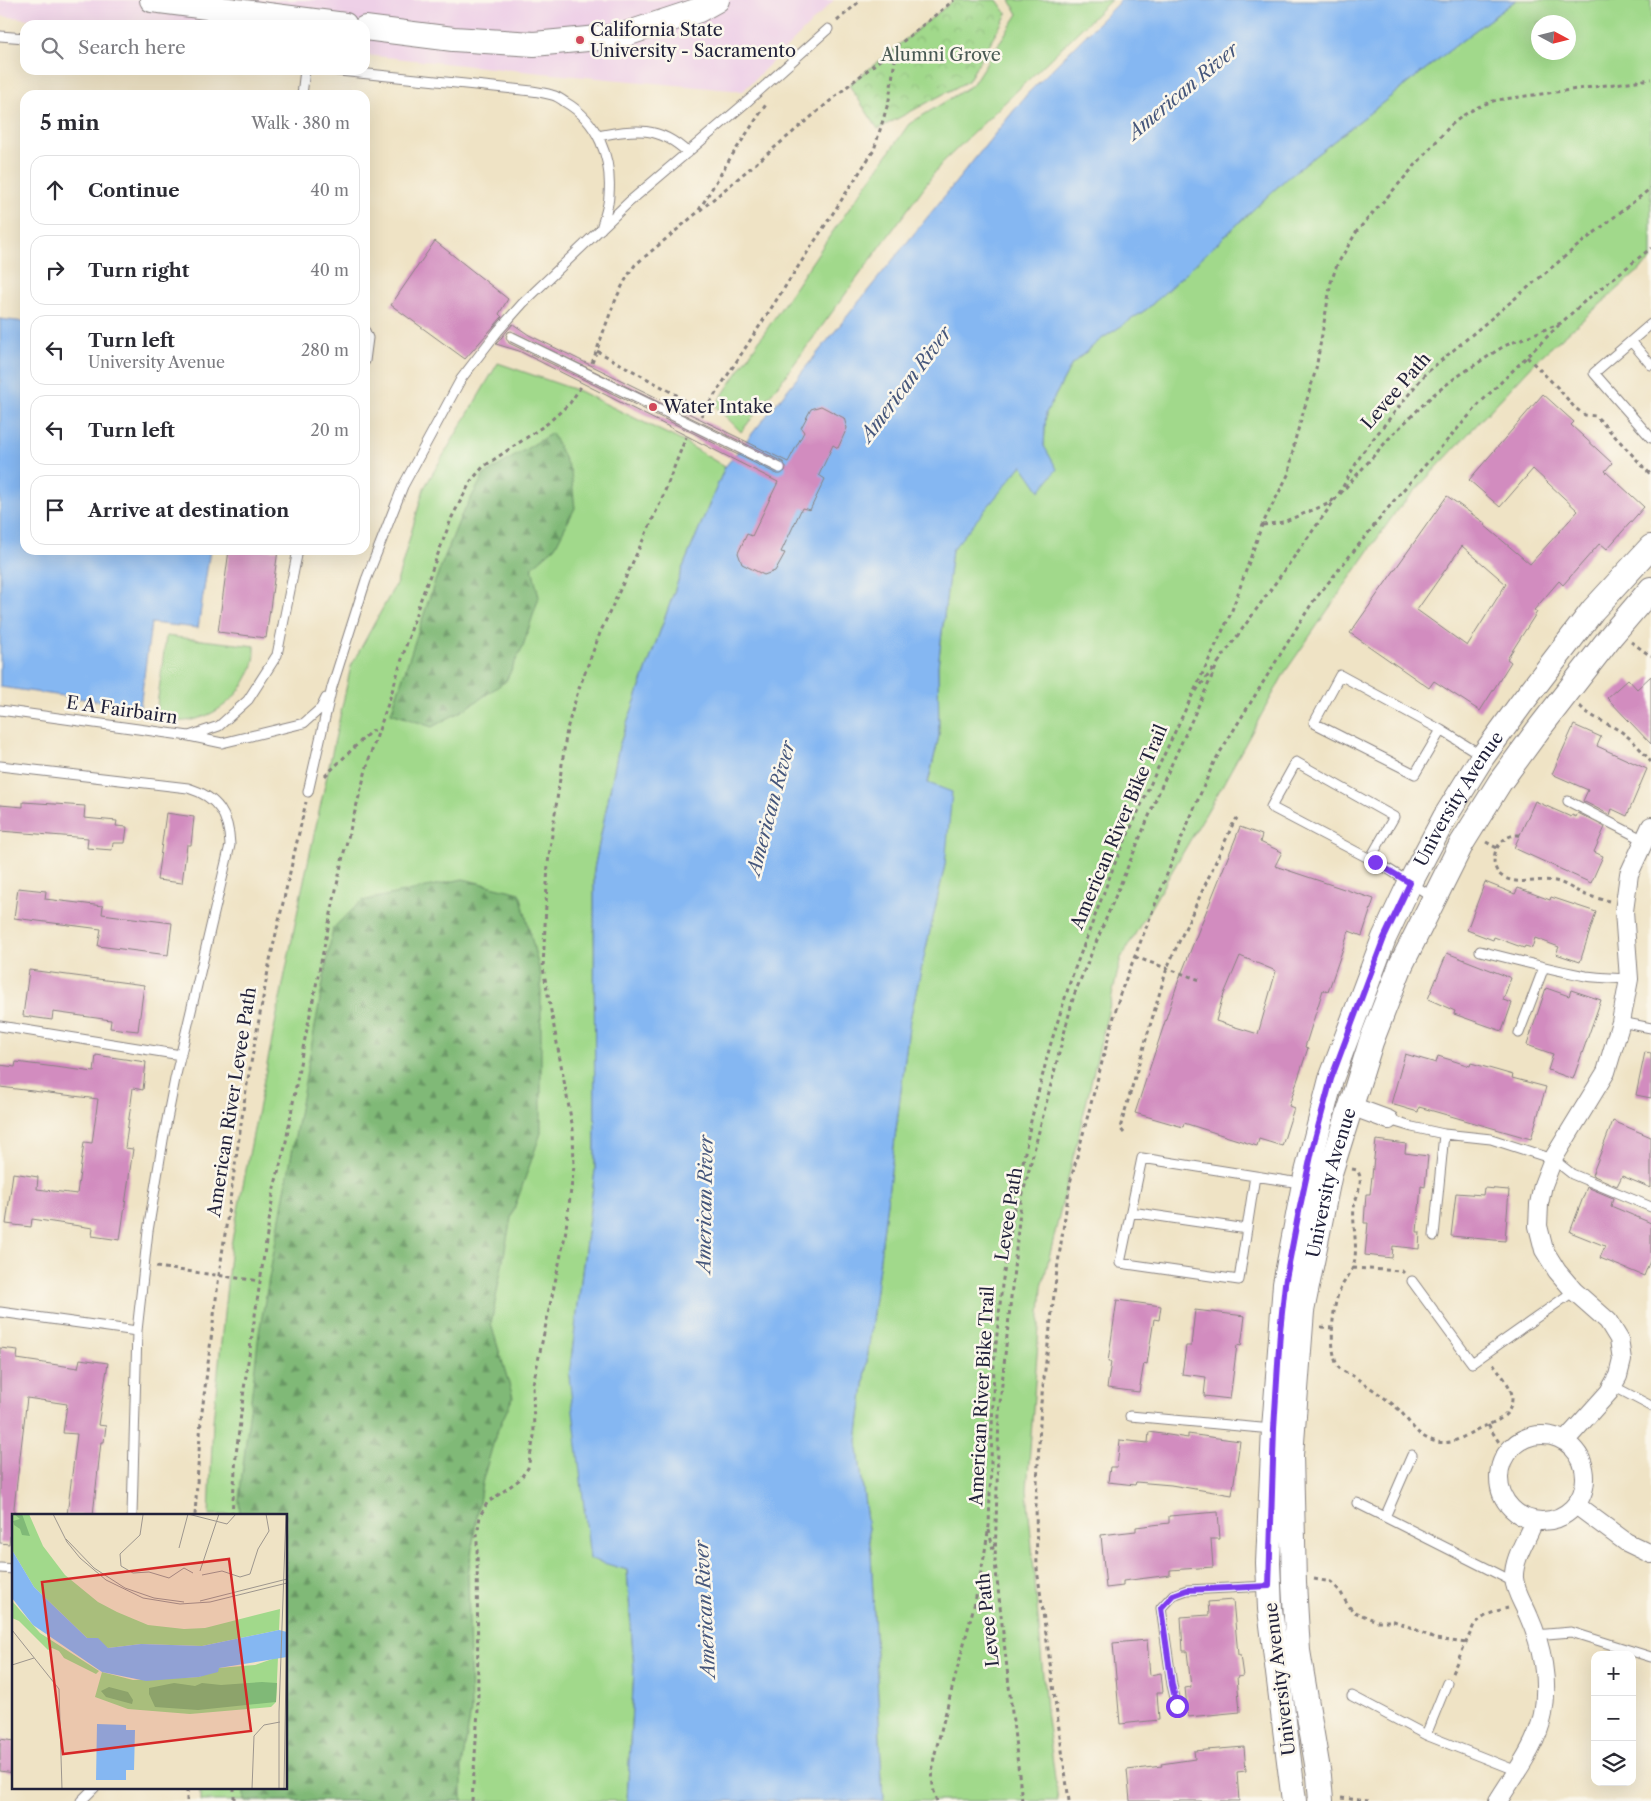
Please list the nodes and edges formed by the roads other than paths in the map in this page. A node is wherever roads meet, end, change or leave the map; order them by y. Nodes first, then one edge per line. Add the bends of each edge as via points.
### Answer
1 (152, 0) edge
2 (717, 0) edge
3 (194, 2) edge
4 (311, 20) edge
5 (370, 29) edge
6 (828, 29) road end
7 (0, 36) edge
8 (20, 38) edge
9 (370, 74) edge
10 (304, 75) edge
11 (302, 90) edge
12 (598, 136) junction
13 (688, 153) junction
14 (600, 230) junction
15 (1651, 324) edge
16 (498, 331) junction
17 (1631, 342) junction
18 (1651, 365) edge
19 (1651, 438) edge
20 (780, 468) dead end
21 (1651, 547) edge
22 (297, 555) edge
23 (1651, 589) edge
24 (332, 687) junction
25 (0, 710) edge
26 (1441, 730) junction
27 (189, 736) junction
28 (1483, 756) junction
29 (0, 766) edge
30 (308, 792) road end
31 (1568, 802) dead end
32 (1648, 833) edge
33 (1370, 859) junction
34 (1410, 883) junction
35 (1434, 897) junction
36 (1480, 952) dead end
37 (1544, 967) junction
38 (1628, 979) junction
39 (1621, 1022) junction
40 (0, 1026) edge
41 (1651, 1028) edge
42 (1519, 1033) dead end
43 (180, 1055) junction
44 (1351, 1106) junction
45 (1389, 1120) joint
46 (1444, 1134) junction
47 (1553, 1159) junction
48 (1255, 1176) junction
49 (1316, 1186) junction
50 (1651, 1207) edge
51 (1131, 1212) junction
52 (1247, 1229) junction
53 (1434, 1236) dead end
54 (1412, 1281) road end
55 (1574, 1291) junction
56 (0, 1312) edge
57 (137, 1331) junction
58 (1613, 1386) junction
59 (1651, 1406) edge
60 (1130, 1416) dead end
61 (1283, 1429) junction
62 (1565, 1440) junction
63 (1412, 1455) dead end
64 (1357, 1503) dead end
65 (1576, 1505) junction
66 (132, 1514) edge
67 (1385, 1517) junction
68 (1534, 1521) junction
69 (1651, 1554) edge
70 (1515, 1582) junction
71 (1269, 1586) junction
72 (1535, 1635) junction
73 (1651, 1657) edge
74 (1447, 1683) road end
75 (1352, 1696) dead end
76 (1177, 1706) dead end
77 (1426, 1735) junction
78 (1517, 1772) junction
79 (94, 1788) edge
80 (1328, 1799) edge
81 (81, 1801) edge
82 (1294, 1801) edge
83 (1500, 1801) edge

1 - 3 street
2 - 5 street via 699,10 620,36 534,44 452,39
3 - 4 street
6 - 13 lane
7 - 8 lane
9 - 12 lane via 553,95 571,105
10 - 11 lane
12 - 13 lane via 633,130 660,134 675,140
12 - 14 lane via 610,171 610,197
13 - 14 lane
14 - 16 lane
15 - 17 lane
16 - 20 lane, bridge
16 - 24 lane via 461,379 403,486 366,580
17 - 18 lane
17 - 19 lane via 1594,373
21 - 28 street, University Avenue via 1594,610
22 - 27 lane, E A Fairbairn via 278,655 248,700 219,726
23 - 35 street, University Avenue via 1610,636 1500,782 1462,843
24 - 27 lane via 321,708 304,723 222,743
24 - 30 lane
25 - 27 lane, E A Fairbairn
26 - 26 lane via 1340,675 1314,723 1415,774
26 - 28 lane
28 - 34 street, University Avenue via 1445,817
29 - 43 lane via 188,788 208,796 226,818 230,845
31 - 32 lane
32 - 38 street via 1629,874 1625,903
33 - 33 lane via 1271,807 1296,762 1394,817
33 - 34 lane
34 - 35 lane
34 - 49 street, University Avenue via 1384,938 1331,1079
35 - 44 street, University Avenue via 1401,965 1371,1042
36 - 37 lane
37 - 38 lane via 1588,976
37 - 42 lane
38 - 39 street
39 - 41 lane
39 - 47 street via 1606,1072
40 - 43 lane
43 - 57 lane via 162,1140
44 - 45 street
44 - 49 street, University Avenue via 1330,1173
45 - 46 lane
46 - 47 lane via 1491,1139
46 - 53 lane
47 - 50 lane via 1572,1174
47 - 55 street via 1543,1185 1538,1226 1544,1250
48 - 49 lane
48 - 51 lane via 1142,1158
48 - 52 lane
49 - 61 street, University Avenue via 1285,1284
51 - 52 lane
51 - 52 lane via 1120,1263 1239,1280
54 - 55 lane via 1472,1363
55 - 58 street via 1608,1321 1619,1339 1622,1360
56 - 57 lane
57 - 66 lane
58 - 59 lane
58 - 62 street
60 - 61 lane
61 - 71 street, University Avenue
61 - 80 street, University Avenue via 1291,1455 1298,1651 1319,1776
62 - 65 street via 1578,1453 1585,1470 1584,1489
62 - 68 street via 1535,1435 1509,1449 1501,1462 1498,1477 1508,1506 1520,1516
63 - 67 lane
64 - 67 lane
65 - 68 street via 1557,1519
65 - 69 street via 1626,1542
67 - 70 lane
68 - 70 street via 1515,1569
70 - 72 street
71 - 76 lane via 1187,1590 1173,1595 1161,1608
71 - 82 street, University Avenue
72 - 73 lane via 1571,1632
72 - 78 street via 1544,1674 1543,1714 1532,1747
74 - 77 lane
75 - 77 lane
77 - 78 lane
78 - 83 street
79 - 81 lane

